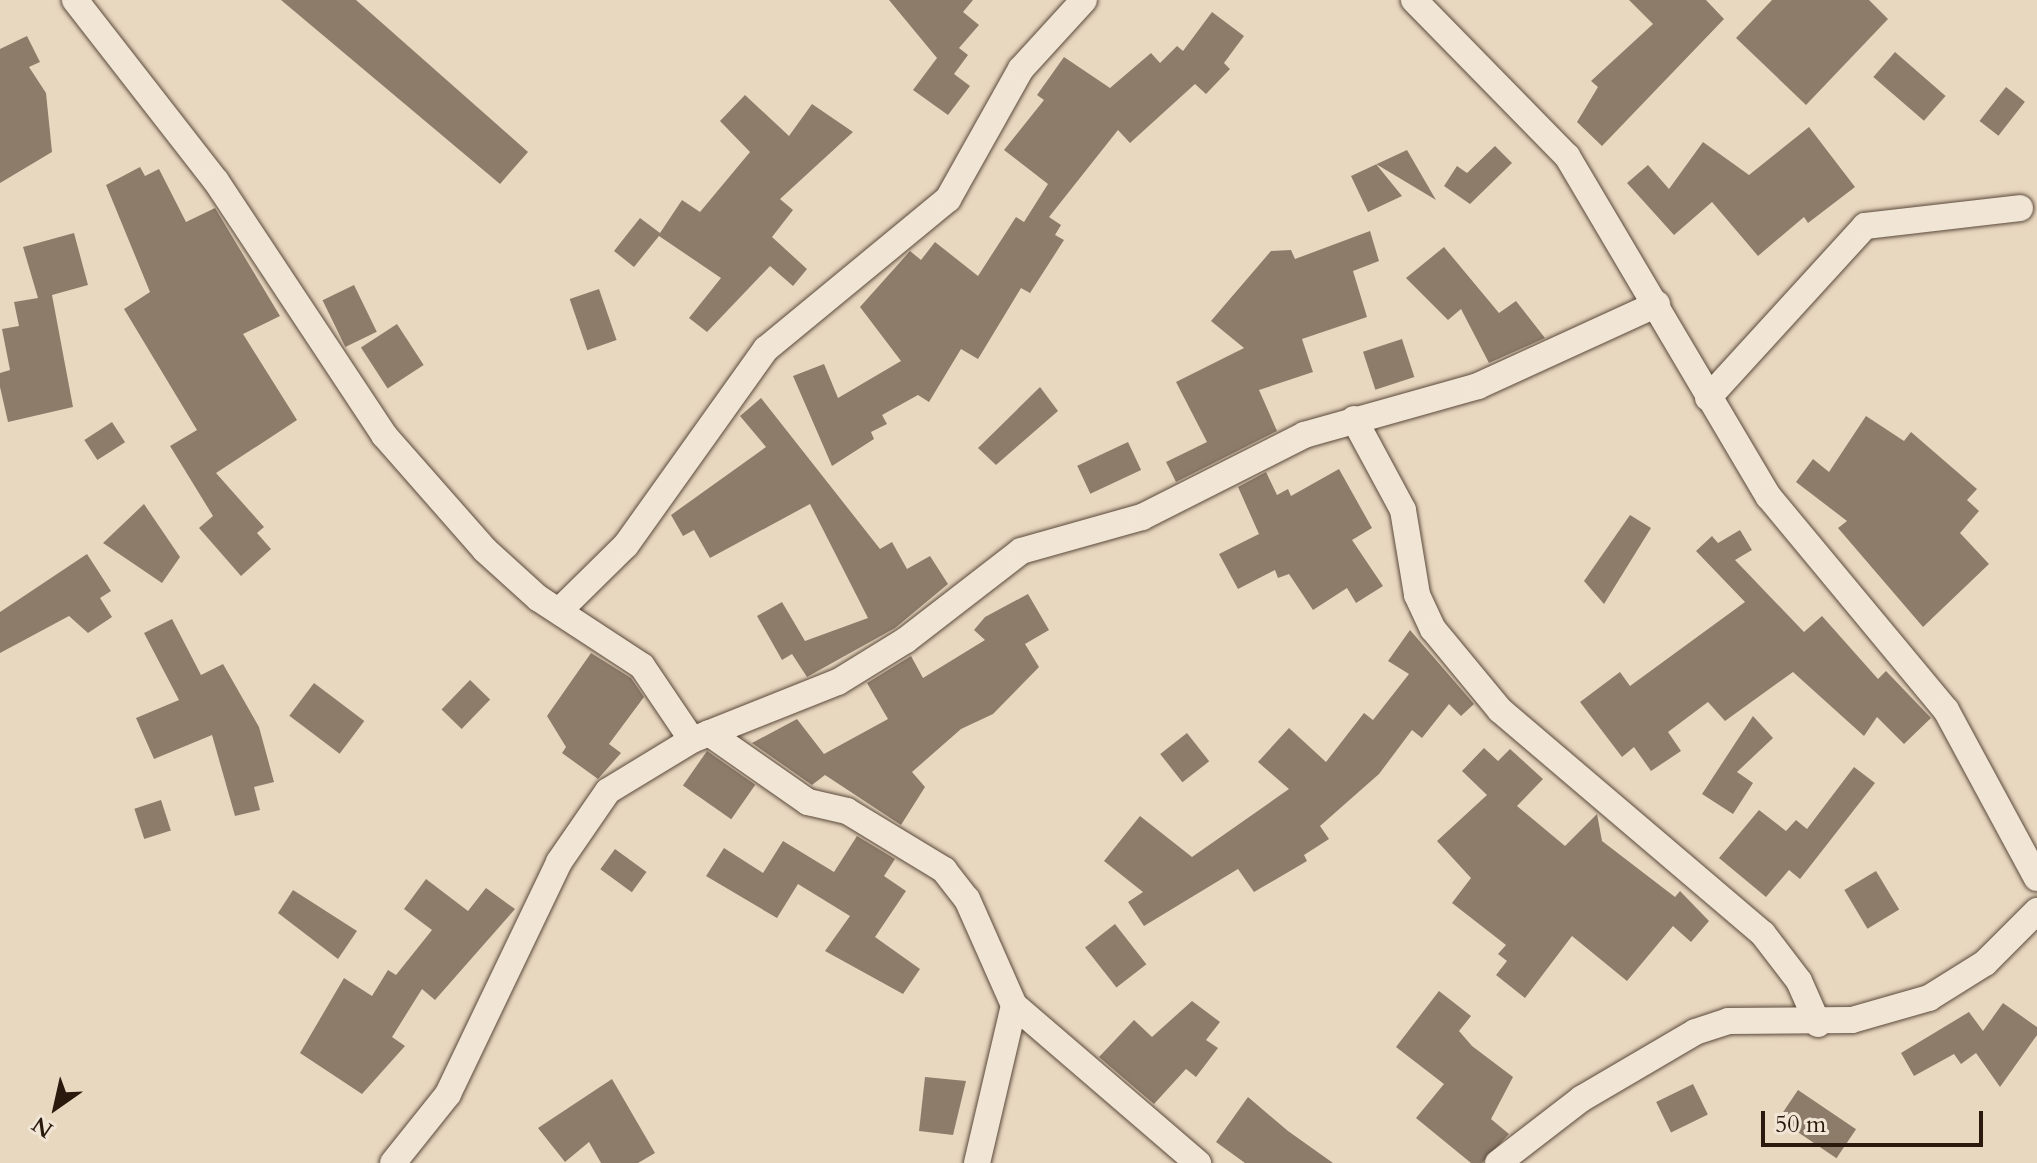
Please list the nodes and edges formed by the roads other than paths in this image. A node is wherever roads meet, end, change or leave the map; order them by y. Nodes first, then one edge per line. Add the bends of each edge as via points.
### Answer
1 (75, 0) edge
2 (1084, 0) edge
3 (1414, 0) edge
4 (2020, 208) dead end
5 (1657, 304) junction
6 (1708, 398) junction
7 (1354, 419) junction
8 (559, 611) junction
9 (700, 736) junction
10 (2037, 878) edge
11 (2037, 911) edge
12 (1014, 1005) junction
13 (1818, 1024) junction
14 (393, 1163) edge
15 (977, 1163) edge
16 (1198, 1163) edge
17 (1498, 1163) edge

1 - 8 street via 216,181 384,435 485,550
2 - 8 street via 1021,69 948,199 766,349 626,545
3 - 5 street via 1567,156
4 - 6 street via 1865,226
5 - 6 street
5 - 7 street via 1478,386
6 - 10 street via 1769,497 1946,710
7 - 9 street via 1304,435 1142,517 1021,551 838,682
7 - 13 street via 1403,510 1417,595 1433,629 1500,710 1763,934 1799,981
8 - 9 street via 642,666
9 - 12 street via 808,802 847,811 944,870 967,899
9 - 14 street via 608,791 584,817 448,1094
11 - 13 street via 1985,963 1929,998
12 - 15 street
12 - 16 street
13 - 17 street via 1728,1021 1695,1032 1581,1099

